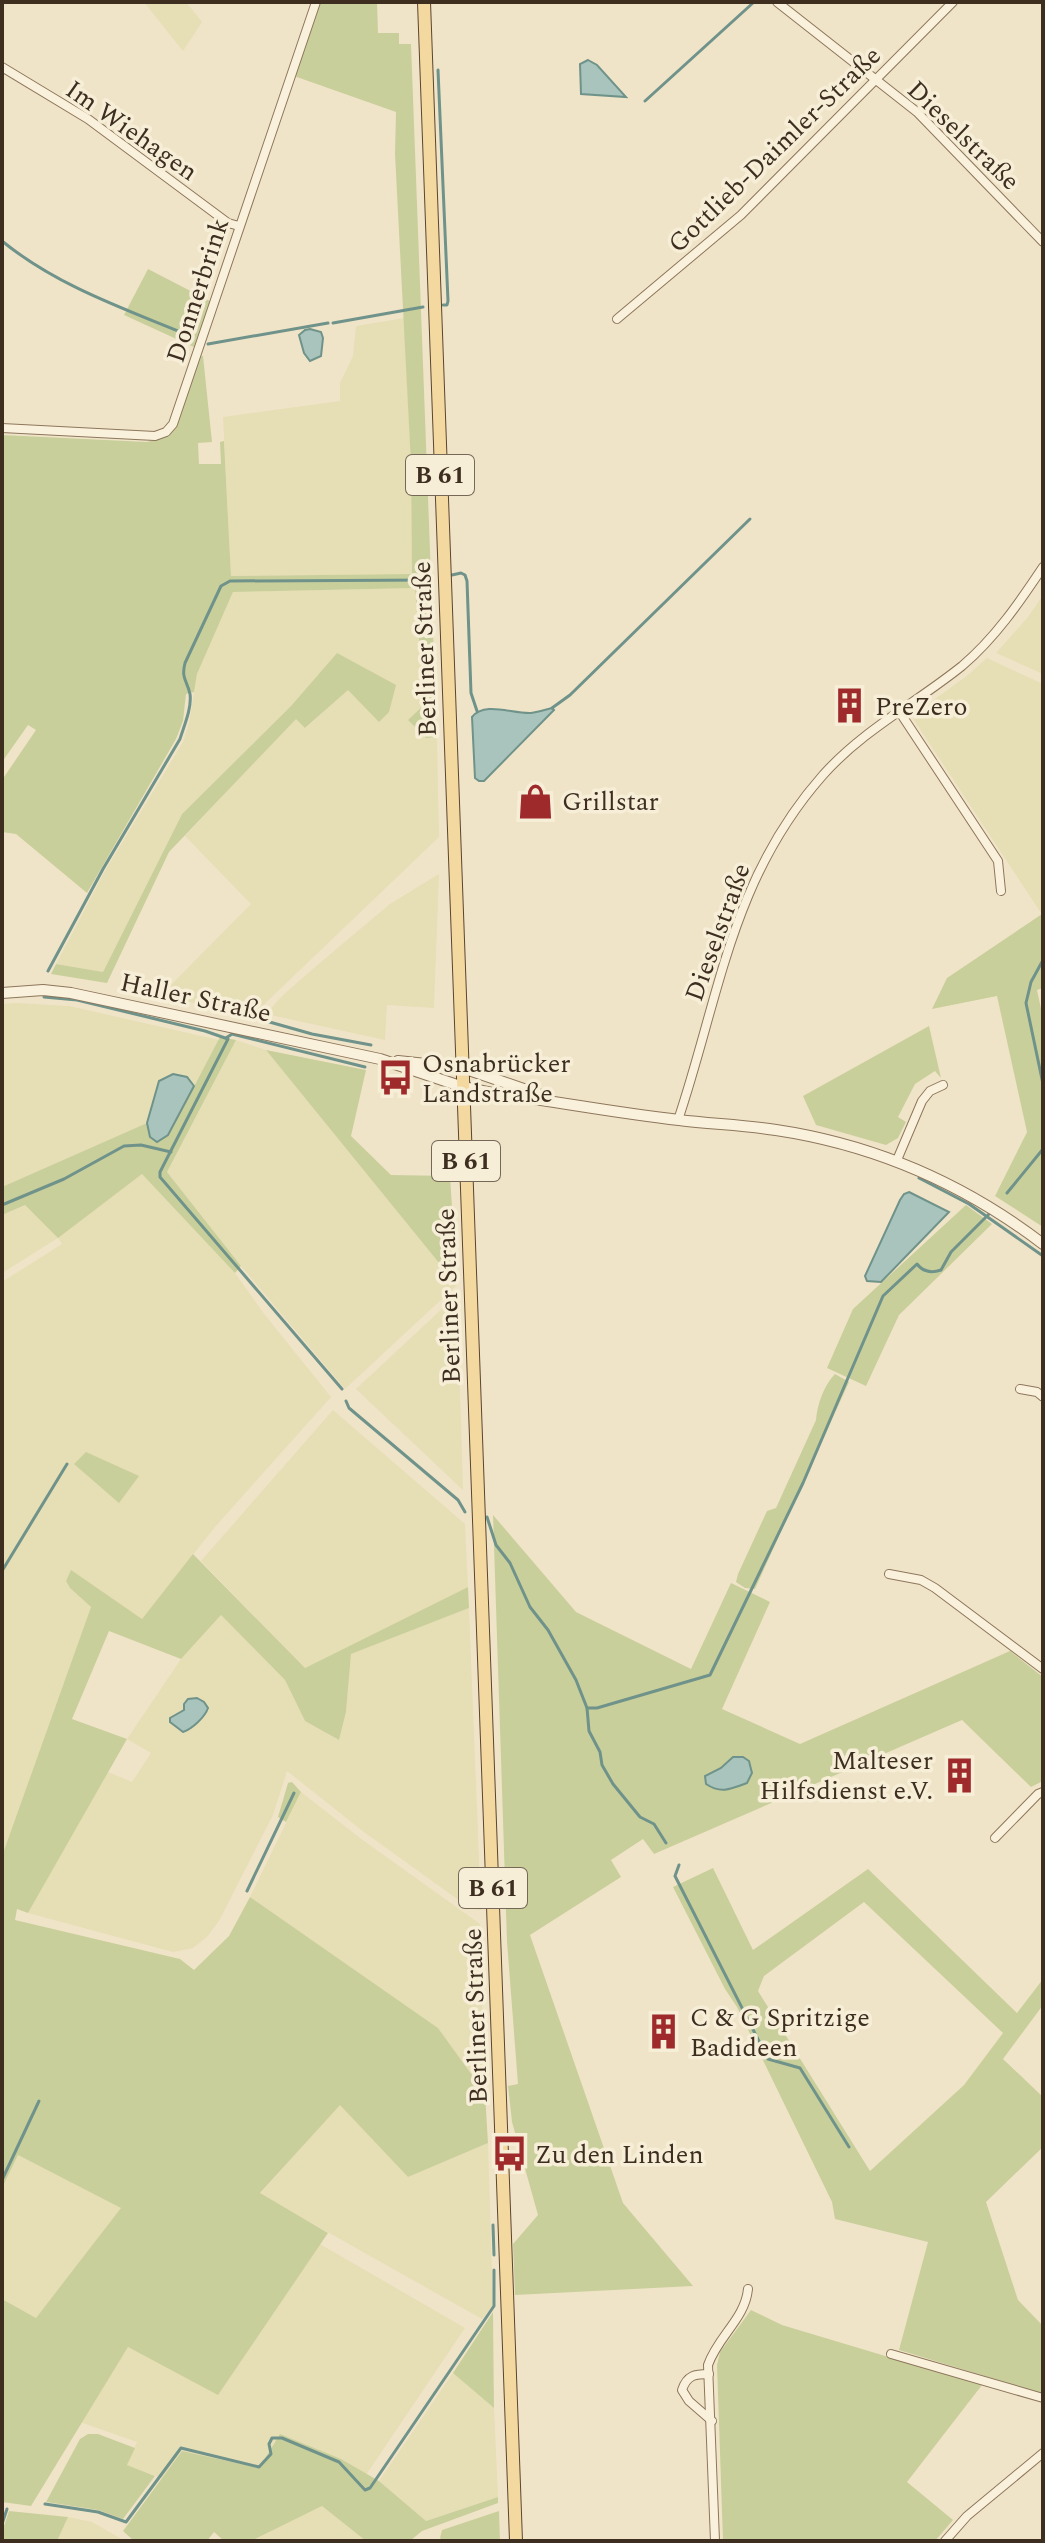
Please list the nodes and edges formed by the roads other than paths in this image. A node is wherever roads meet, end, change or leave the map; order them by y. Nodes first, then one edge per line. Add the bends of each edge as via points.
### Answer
1 (316, 2) edge
2 (424, 2) edge
3 (777, 2) edge
4 (953, 2) edge
5 (2, 67) edge
6 (876, 81) junction
7 (239, 226) junction
8 (1039, 231) edge
9 (1043, 242) edge
10 (617, 319) dead end
11 (2, 428) edge
12 (1043, 567) edge
13 (899, 711) junction
14 (1001, 891) dead end
15 (2, 993) edge
16 (380, 1059) junction
17 (463, 1068) junction
18 (943, 1085) dead end
19 (463, 1087) junction
20 (574, 1105) junction
21 (678, 1120) junction
22 (897, 1160) junction
23 (1043, 1244) edge
24 (1020, 1389) dead end
25 (1043, 1397) edge
26 (889, 1574) dead end
27 (1043, 1669) edge
28 (1043, 1792) edge
29 (995, 1838) dead end
30 (748, 2289) dead end
31 (891, 2354) dead end
32 (709, 2374) junction
33 (1043, 2398) edge
34 (712, 2421) junction
35 (1043, 2453) edge
36 (516, 2541) edge
37 (715, 2541) edge
38 (945, 2541) edge

1 - 7 street, Donnerbrink
2 - 17 main road, Berliner Straße / B 61
3 - 6 street, Dieselstraße
4 - 6 street, Gottlieb-Daimler-Straße
5 - 7 street, Im Wiehagen via 88,119
6 - 8 street, Dieselstraße via 917,112
6 - 10 street, Gottlieb-Daimler-Straße via 741,215
7 - 11 street, Donnerbrink via 166,432 155,436
8 - 9 street, Dieselstraße
12 - 13 street, Dieselstraße via 982,647
13 - 14 street via 998,861
13 - 21 street, Dieselstraße via 822,776 767,855 728,945
15 - 16 street, Haller Straße via 71,993
16 - 17 street, Haller Straße
16 - 19 street, Haller Straße
17 - 19 main road, Berliner Straße / B 61
17 - 20 street
18 - 22 street via 922,1101
19 - 20 street
19 - 36 main road, Berliner Straße / B 61
20 - 21 street
21 - 22 street via 776,1130
22 - 23 street via 965,1192
24 - 25 street
26 - 27 street via 935,1588
28 - 29 street
30 - 32 street via 746,2305 714,2349
31 - 33 street
32 - 34 street
32 - 34 street via 694,2374 682,2390
34 - 37 street
35 - 38 street

